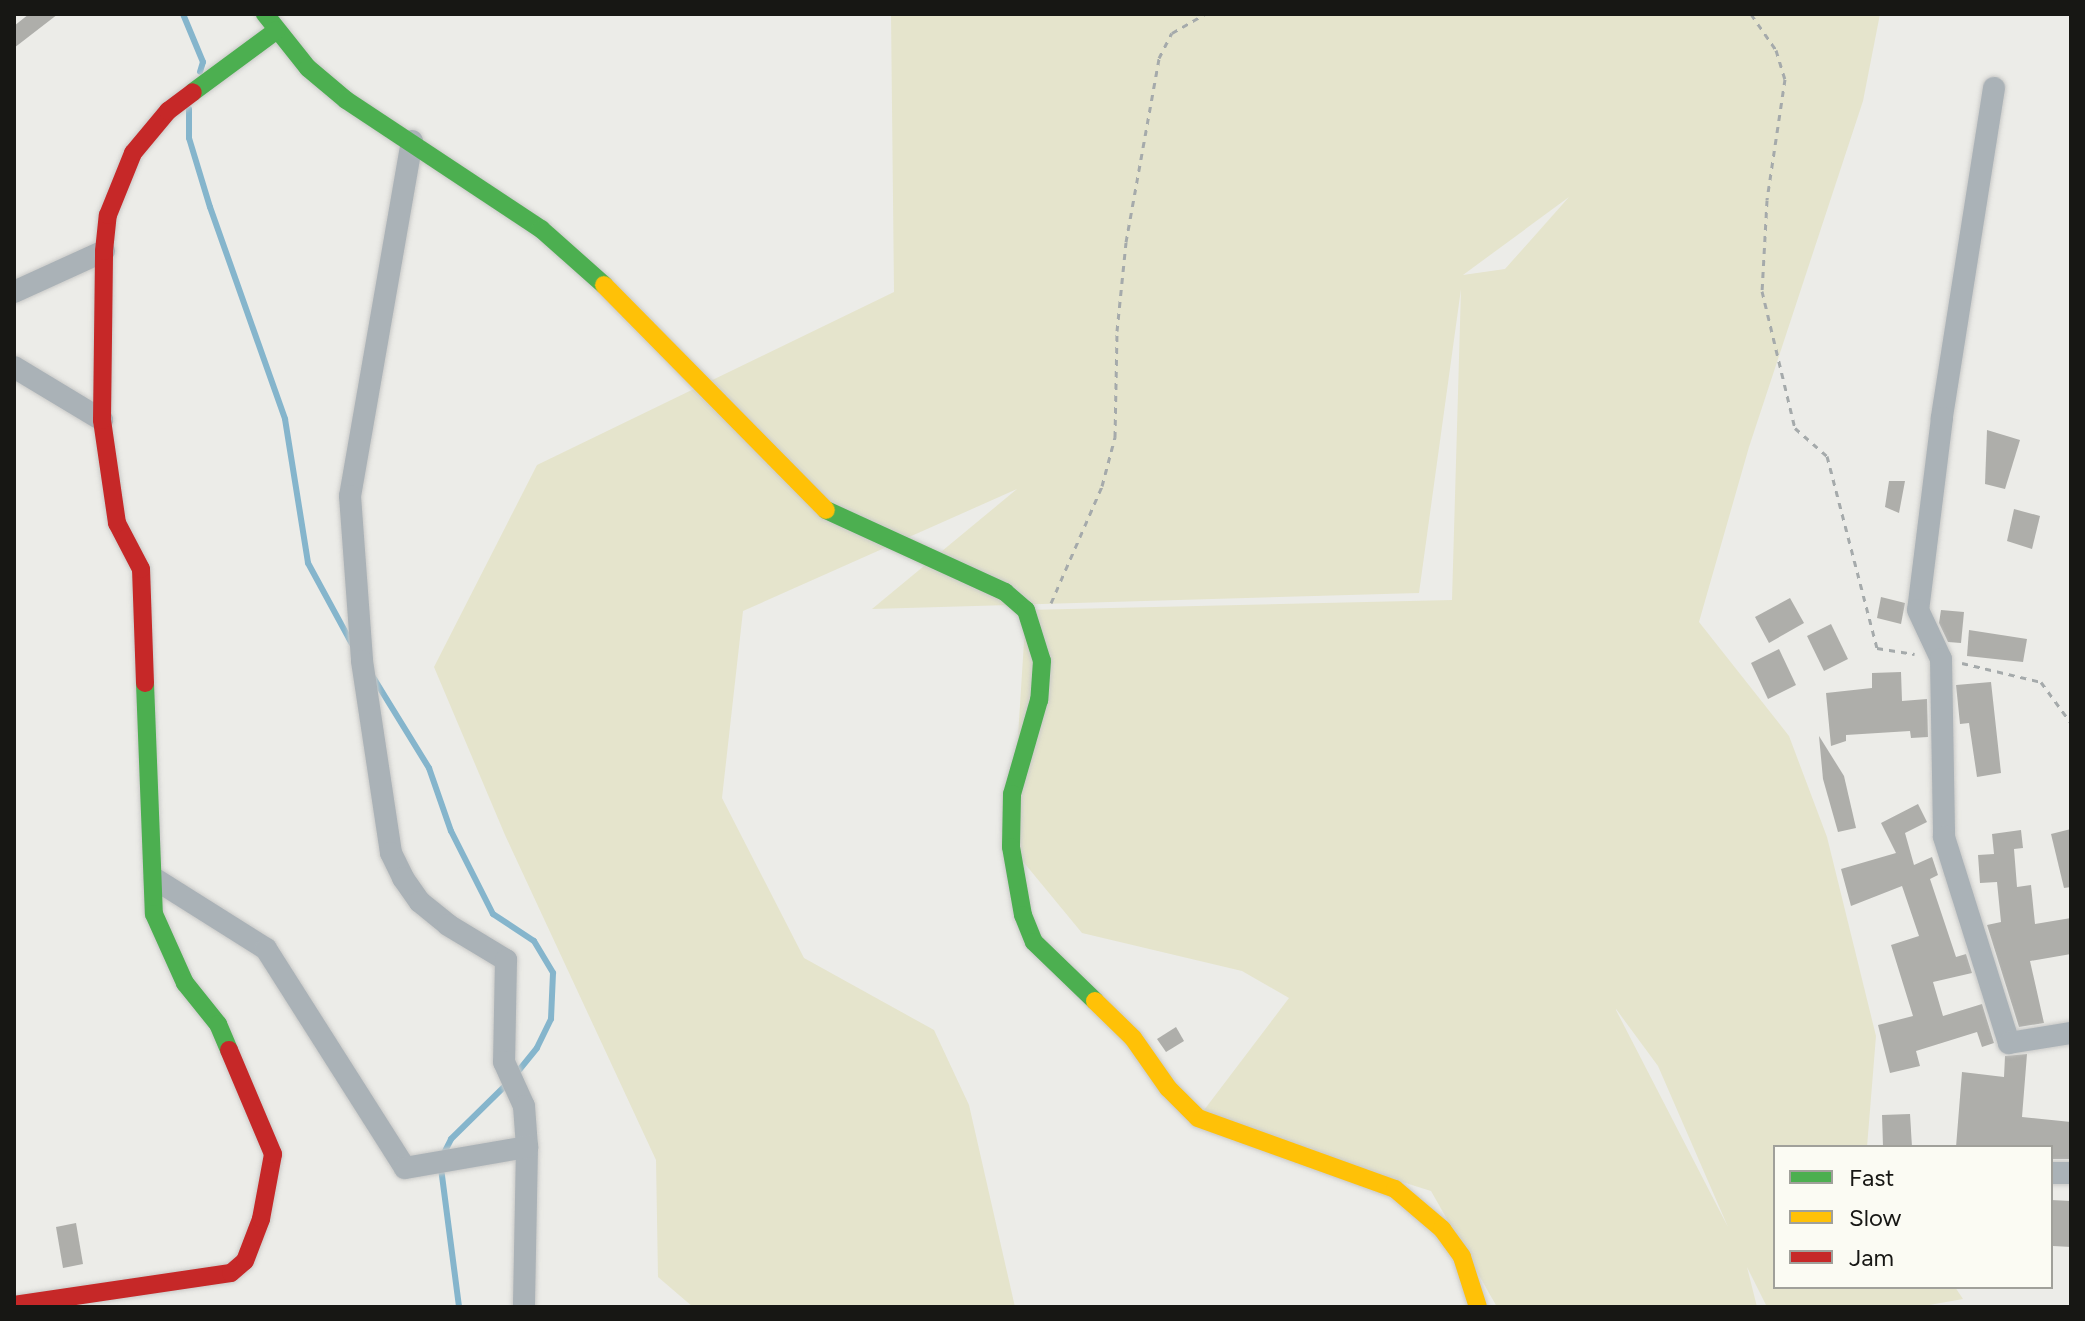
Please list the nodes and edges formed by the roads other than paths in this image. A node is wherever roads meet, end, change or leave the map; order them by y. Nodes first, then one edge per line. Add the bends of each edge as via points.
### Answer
1 (265, 14) edge
2 (277, 30) junction
3 (1994, 88) dead end
4 (412, 141) junction
5 (104, 251) junction
6 (14, 292) edge
7 (14, 367) edge
8 (102, 420) junction
9 (155, 879) junction
10 (2071, 1033) edge
11 (527, 1147) junction
12 (14, 1305) edge
13 (524, 1307) edge
14 (1478, 1307) edge

1 - 2 street
2 - 4 street via 308,68 346,100
2 - 5 street via 168,111 133,153 108,215
3 - 10 street via 1918,610 1941,659 1944,837 2009,1043
4 - 11 street via 350,496 362,661 383,812 391,853 403,878 420,902 448,925 506,960 504,1062 524,1106
4 - 14 street via 541,229 597,277 817,506 1005,592 1026,610 1038,636 1039,700 1012,794 1011,847 1023,915 1034,942 1133,1038 1168,1088 1198,1118 1395,1189 1442,1229 1462,1257
5 - 6 street
5 - 8 street
7 - 8 street
8 - 9 street via 117,523 141,569
9 - 11 street via 266,949 405,1168
9 - 12 street via 154,914 185,983 218,1024 273,1154 256,1238 245,1261 213,1279
11 - 13 street

